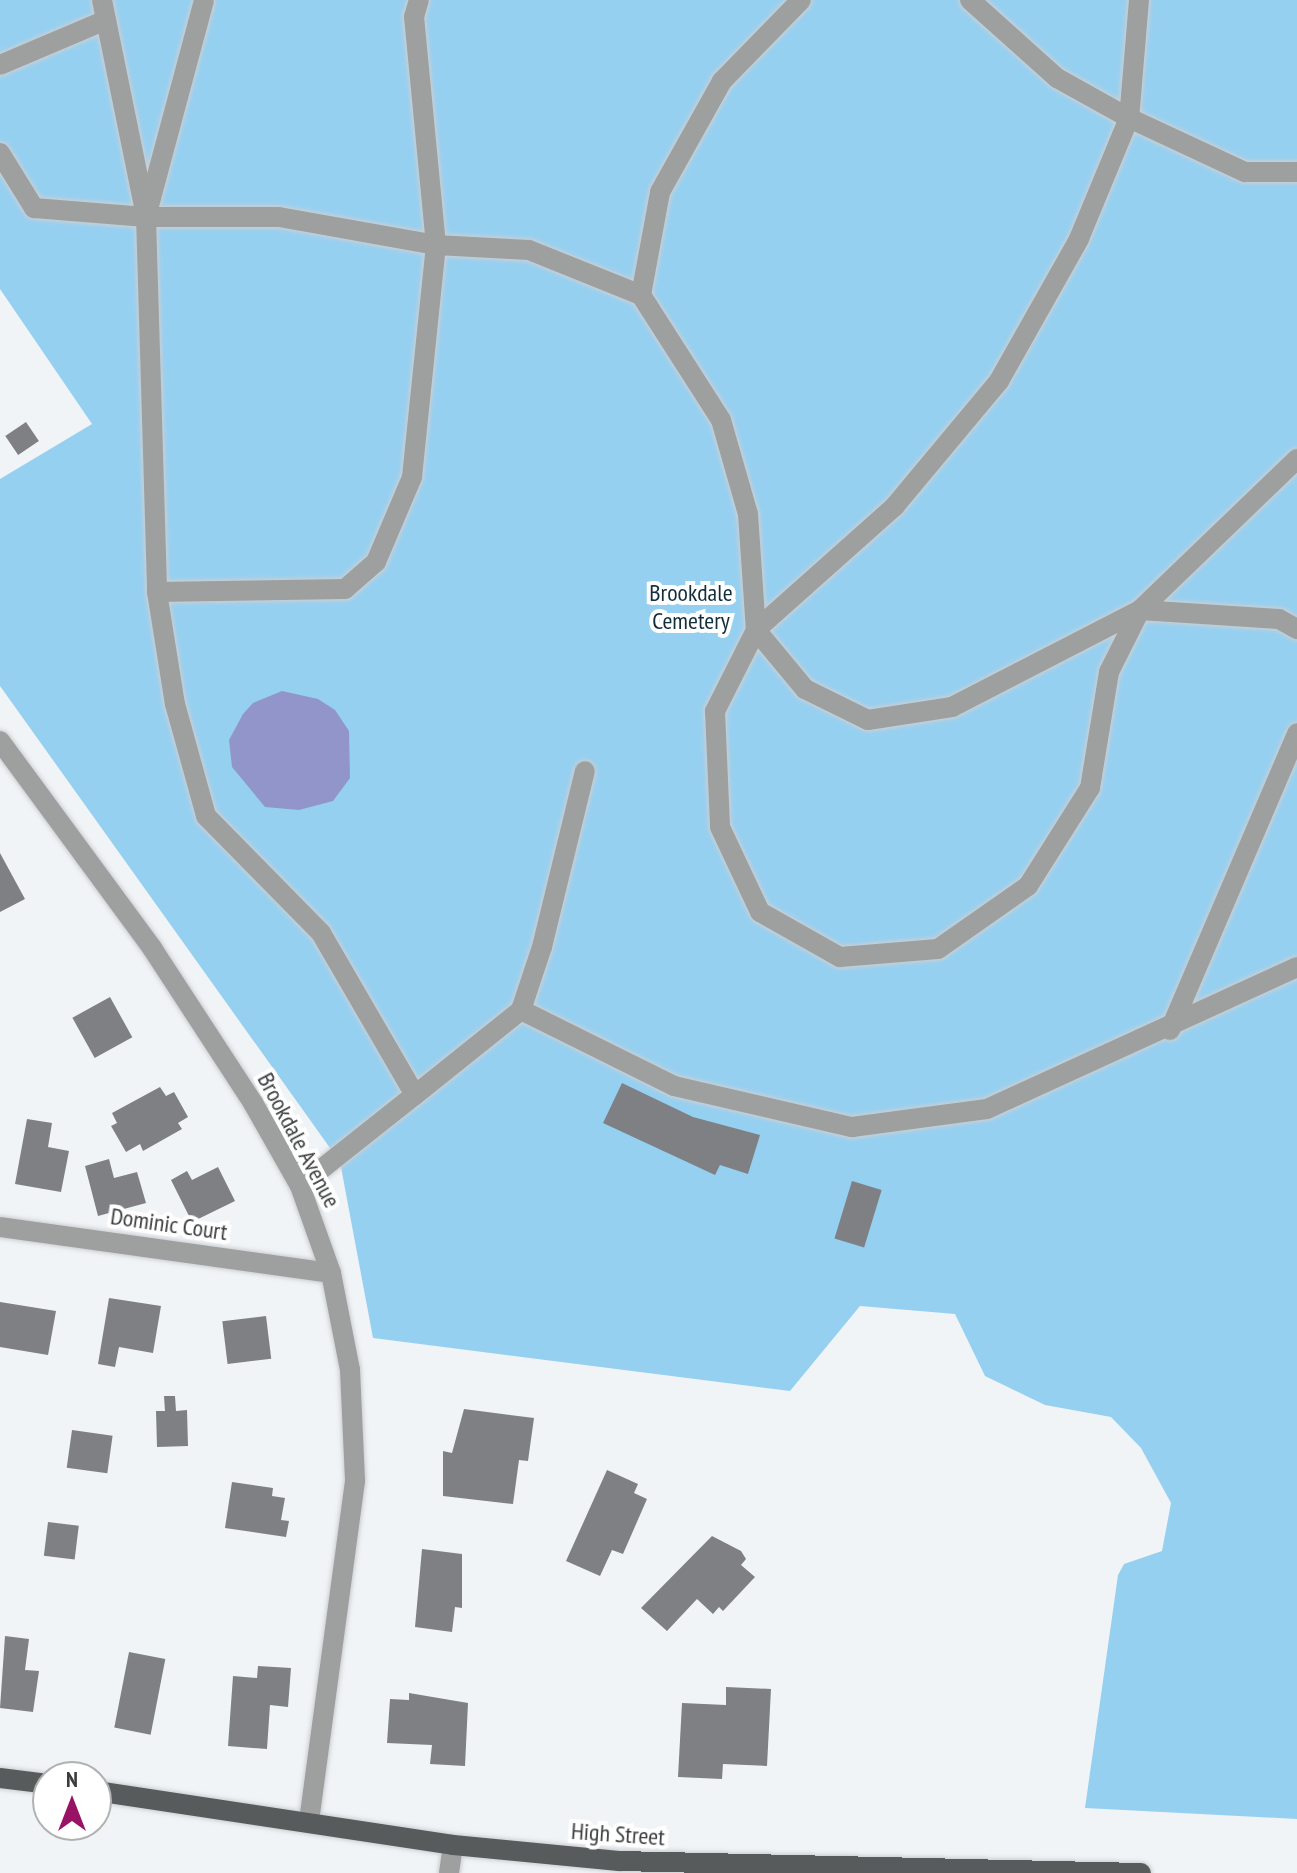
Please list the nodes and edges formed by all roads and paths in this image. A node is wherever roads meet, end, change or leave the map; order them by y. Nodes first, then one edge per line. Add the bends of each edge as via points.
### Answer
1 (204, 0) edge
2 (419, 0) edge
3 (801, 0) edge
4 (970, 0) edge
5 (1139, 0) edge
6 (104, 10) edge
7 (0, 65) edge
8 (1129, 118) junction
9 (0, 153) edge
10 (1297, 172) edge
11 (146, 217) junction
12 (436, 245) junction
13 (641, 295) junction
14 (1297, 459) edge
15 (157, 592) junction
16 (1140, 610) junction
17 (1297, 629) edge
18 (756, 630) junction
19 (1297, 733) edge
20 (0, 741) edge
21 (585, 771) dead end
22 (1297, 967) edge
23 (521, 1010) junction
24 (1170, 1030) junction
25 (415, 1095) junction
26 (300, 1186) junction
27 (0, 1227) edge
28 (331, 1273) junction
29 (0, 1778) edge
30 (32, 1782) edge
31 (112, 1793) edge
32 (309, 1822) junction
33 (453, 1845) junction
34 (449, 1873) edge
35 (1141, 1873) edge

1 - 11 street
2 - 12 street via 414,17
3 - 13 street via 722,81 660,192
4 - 8 street via 1057,78
5 - 8 street
6 - 7 street
6 - 11 street
8 - 10 street via 1245,172
8 - 18 street via 1079,239 999,381 895,506
9 - 11 street via 34,208
11 - 12 street via 279,217
11 - 15 street
12 - 13 street via 529,250
12 - 15 street via 412,477 376,562 345,589
13 - 18 street via 721,420 748,514
14 - 16 street
15 - 25 street via 175,704 206,816 321,933
16 - 17 street via 1279,619
16 - 18 street via 952,707 868,720 805,689
16 - 18 street via 1109,672 1090,788 1028,886 938,949 840,957 760,912 720,827 715,711
19 - 24 street
20 - 26 street, Brookdale Avenue via 152,948
21 - 23 street
22 - 24 street
23 - 24 street via 674,1086 852,1127 987,1109
23 - 25 street
25 - 26 street
26 - 28 street, Brookdale Avenue
27 - 28 street, Dominic Court
28 - 32 street, Brookdale Avenue via 350,1370 355,1481
29 - 30 main road
31 - 32 main road, High Street
32 - 33 main road, High Street
33 - 34 street
33 - 35 main road, High Street via 691,1865

